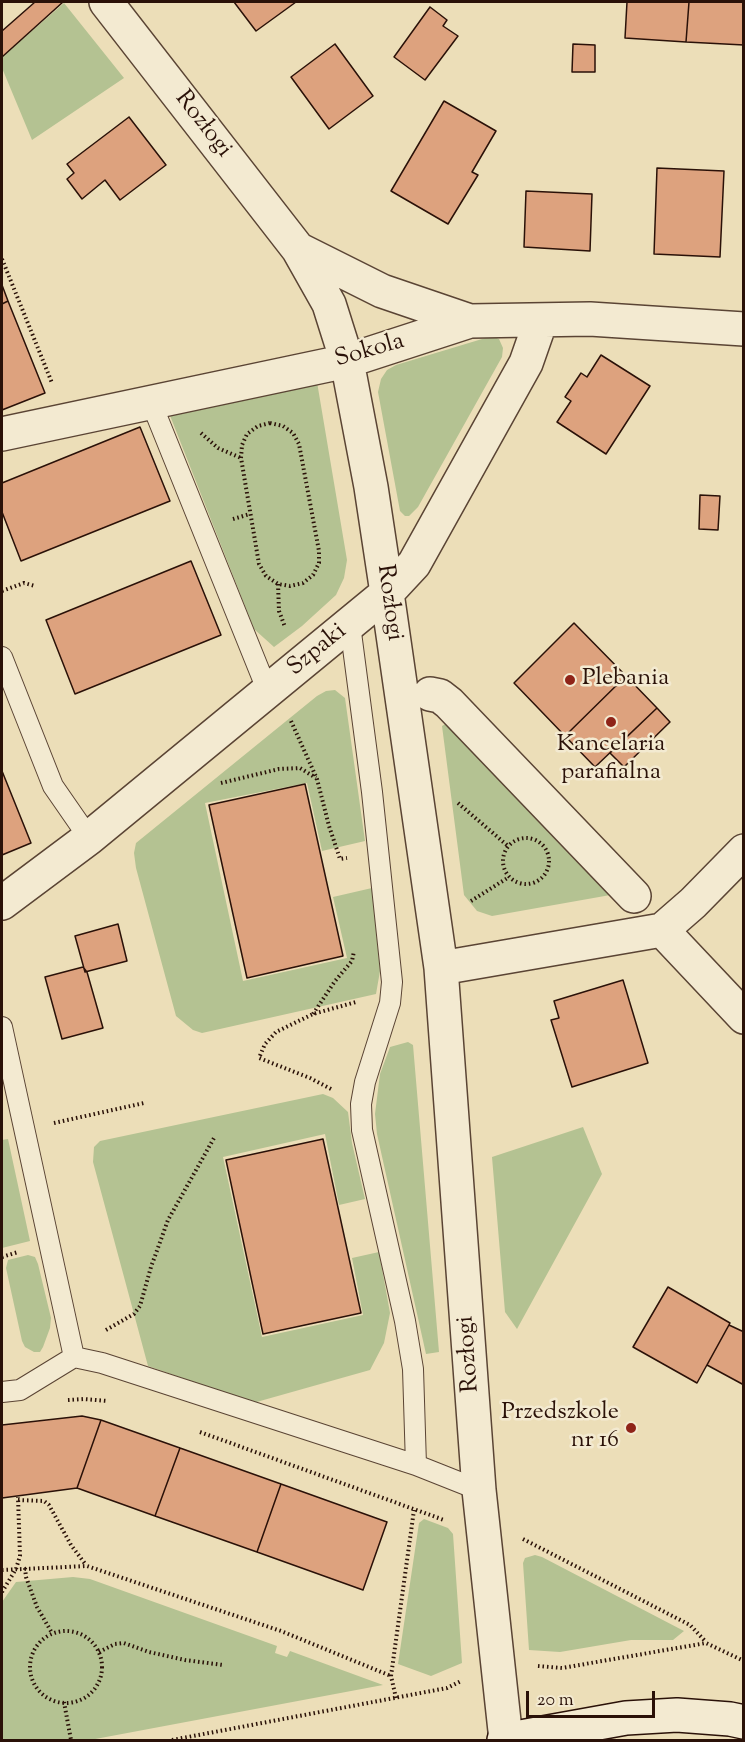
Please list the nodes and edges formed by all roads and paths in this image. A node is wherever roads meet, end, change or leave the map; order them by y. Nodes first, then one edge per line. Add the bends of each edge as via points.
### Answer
1 (106, 2) edge
2 (298, 249) junction
3 (2, 259) edge
4 (541, 320) junction
5 (470, 321) junction
6 (744, 329) edge
7 (347, 361) junction
8 (56, 392) dead end
9 (151, 402) junction
10 (2, 434) edge
11 (278, 584) junction
12 (35, 586) dead end
13 (2, 591) edge
14 (387, 593) junction
15 (350, 625) junction
16 (290, 635) dead end
17 (2, 657) edge
18 (268, 692) junction
19 (430, 694) dead end
20 (290, 720) dead end
21 (317, 779) junction
22 (210, 785) dead end
23 (452, 798) dead end
24 (89, 838) junction
25 (508, 846) junction
26 (744, 851) edge
27 (340, 859) dead end
28 (508, 877) junction
29 (634, 896) dead end
30 (2, 903) edge
31 (462, 907) dead end
32 (662, 930) junction
33 (354, 950) dead end
34 (441, 968) junction
35 (390, 995) junction
36 (313, 1014) junction
37 (744, 1017) edge
38 (2, 1027) edge
39 (144, 1103) dead end
40 (362, 1118) junction
41 (24, 1130) junction
42 (214, 1138) dead end
43 (126, 1317) dead end
44 (74, 1358) junction
45 (2, 1392) edge
46 (63, 1401) dead end
47 (111, 1401) dead end
48 (194, 1430) dead end
49 (416, 1465) junction
50 (479, 1490) junction
51 (414, 1510) junction
52 (447, 1521) dead end
53 (523, 1539) dead end
54 (87, 1566) junction
55 (25, 1568) junction
56 (16, 1569) junction
57 (2, 1570) edge
58 (2, 1592) edge
59 (52, 1633) junction
60 (706, 1643) dead end
61 (99, 1652) junction
62 (223, 1665) dead end
63 (391, 1676) junction
64 (396, 1698) dead end
65 (64, 1702) junction
66 (744, 1722) edge
67 (203, 1735) dead end
68 (71, 1740) edge
69 (204, 1740) edge
70 (505, 1740) edge

1 - 2 street, Rozłogi
2 - 5 street, Rozłogi via 382,291
2 - 7 street, Rozłogi via 330,304
3 - 8 path
4 - 5 street, Sokola
4 - 6 street, Sokola via 590,319
4 - 14 street, Szpaki via 526,363 414,564
5 - 7 street, Sokola
7 - 9 street, Sokola
7 - 14 street, Rozłogi
9 - 10 street, Sokola
9 - 18 lane
11 - 11 path via 303,583 313,575 319,563 319,550 299,444 293,433 270,423 247,434 241,458 259,564 266,576
11 - 16 path via 279,611
12 - 13 path via 24,583
14 - 15 street, Szpaki
14 - 34 street, Rozłogi
15 - 18 street, Szpaki
15 - 35 lane via 372,792 392,982
17 - 24 lane via 53,786
18 - 24 street, Szpaki
19 - 29 street via 449,703
20 - 21 path
21 - 22 path via 300,768 279,768
21 - 27 path
23 - 25 path
24 - 30 street, Szpaki
25 - 28 path via 503,856
25 - 28 path via 523,838 535,840 547,852 549,863 540,879 530,884
26 - 32 street
28 - 31 path
32 - 34 street
32 - 37 street
33 - 36 path via 352,961
34 - 50 street, Rozłogi
35 - 36 path
35 - 40 lane via 365,1082
36 - 40 path via 276,1032 259,1058 340,1094
38 - 41 lane
39 - 41 path
40 - 49 lane via 405,1321 411,1360
41 - 44 lane
42 - 43 path via 168,1220 140,1306
44 - 45 lane via 20,1390
44 - 49 lane via 102,1363
46 - 47 path
48 - 51 path
49 - 50 lane
50 - 70 street, Rozłogi
51 - 52 path
51 - 63 path
53 - 60 path via 690,1624
54 - 55 path
54 - 56 path via 49,1505 18,1498 21,1556
54 - 63 path via 281,1631
55 - 56 path
55 - 59 path via 37,1607
56 - 57 path
56 - 58 path
59 - 61 path via 79,1633
59 - 65 path via 34,1649 30,1673 42,1694
61 - 62 path via 124,1643 185,1660
61 - 65 path via 102,1670 96,1687 82,1699
63 - 64 path
65 - 68 path
66 - 70 street via 677,1715 626,1718
67 - 69 path

